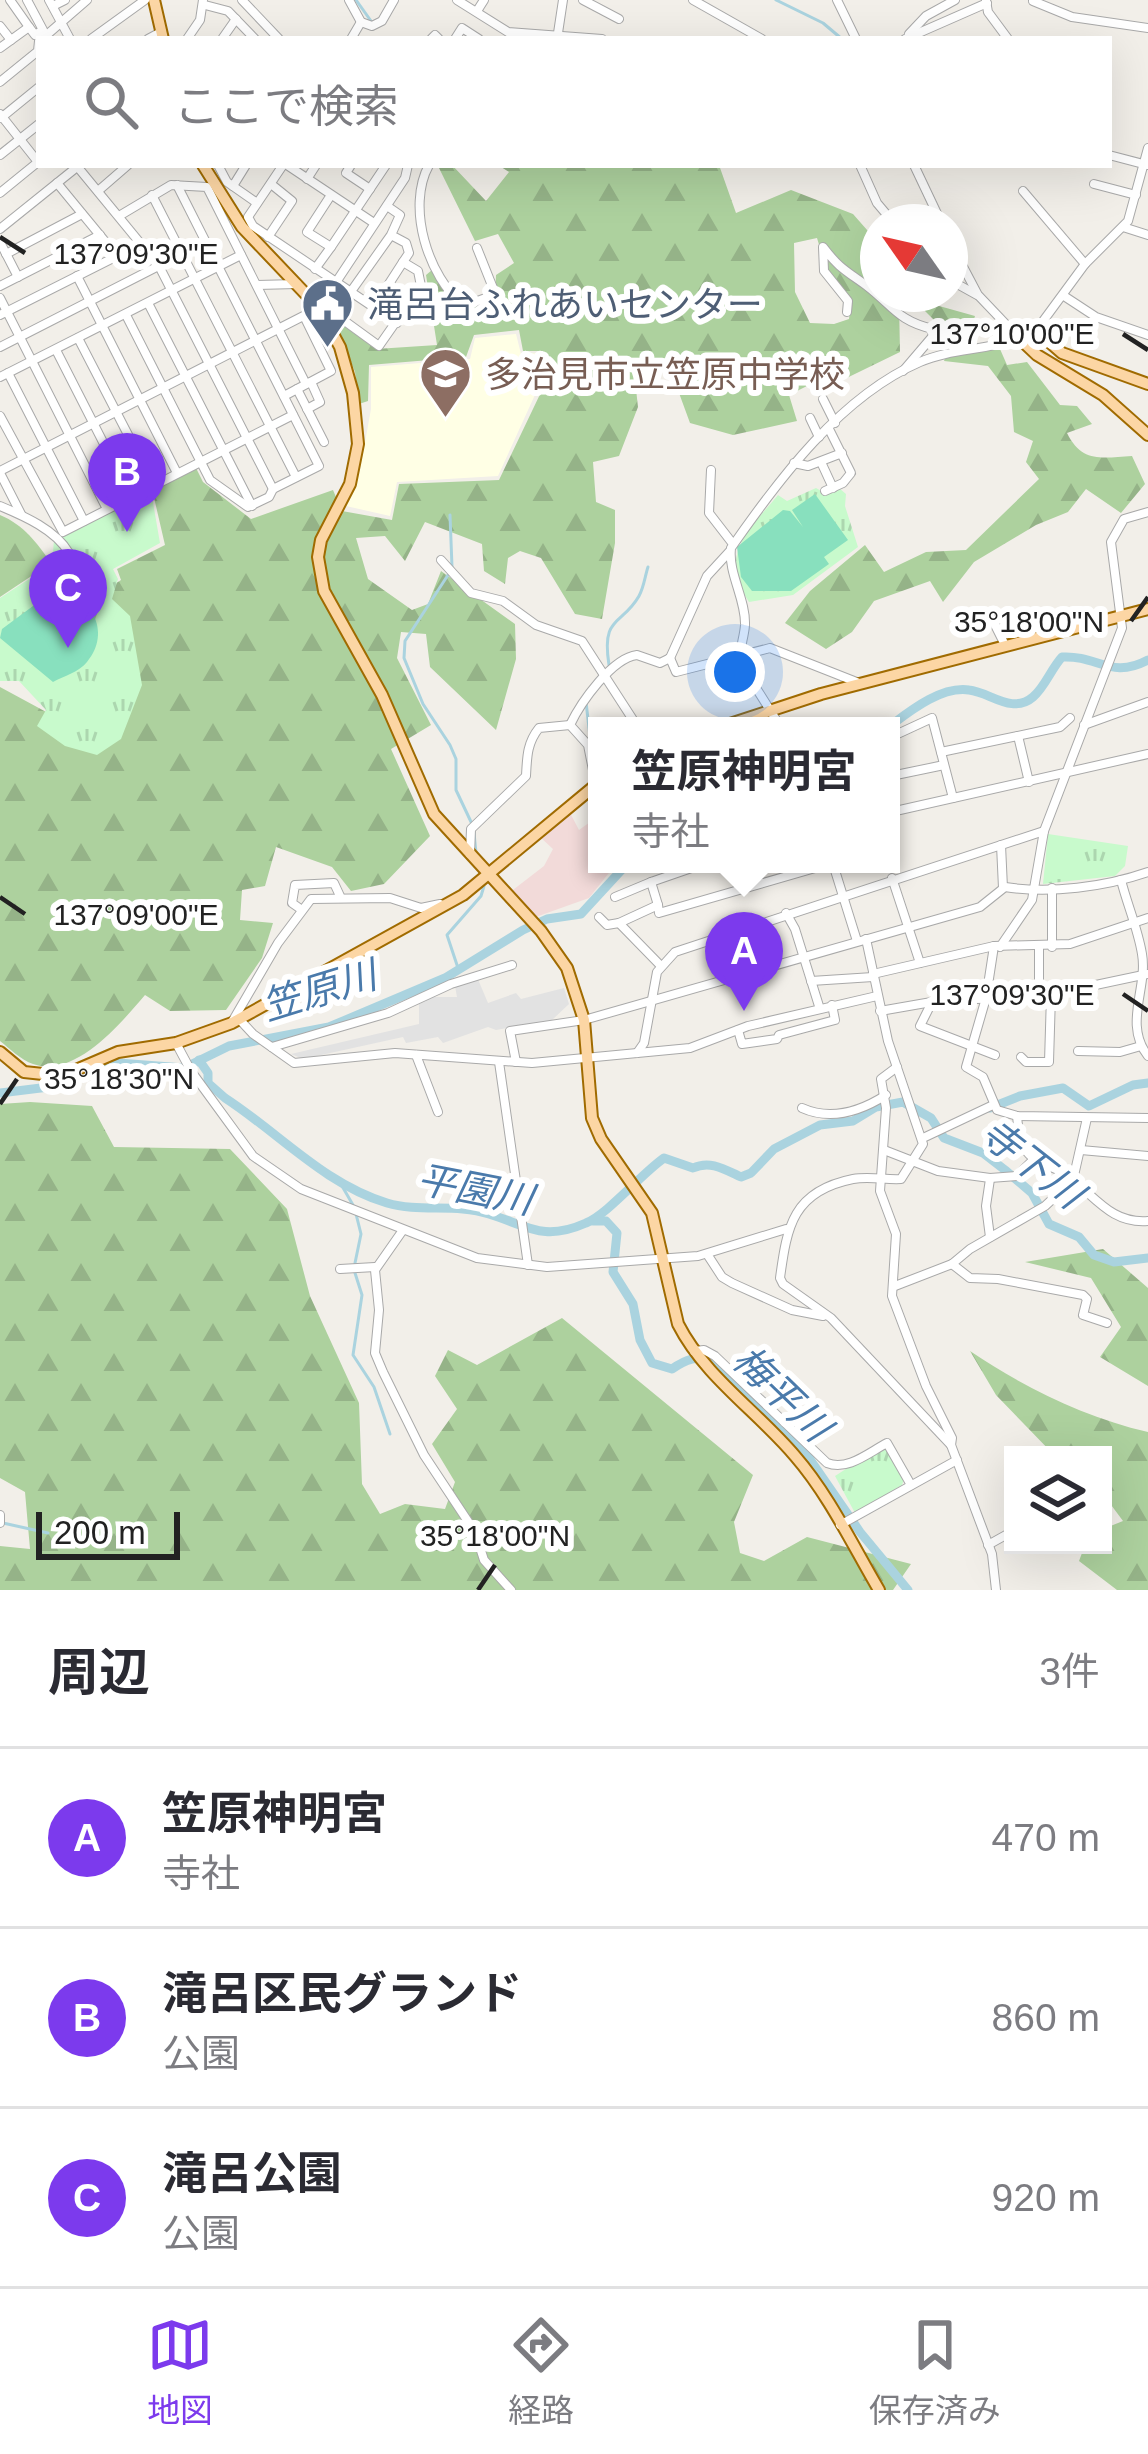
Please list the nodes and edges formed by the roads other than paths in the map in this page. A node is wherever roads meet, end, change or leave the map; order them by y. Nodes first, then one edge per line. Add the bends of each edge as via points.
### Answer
1 (10, 0) edge
2 (26, 0) edge
3 (64, 0) edge
4 (87, 0) edge
5 (150, 0) edge
6 (242, 0) edge
7 (349, 0) edge
8 (394, 0) edge
9 (457, 0) edge
10 (484, 0) edge
11 (584, 0) edge
12 (693, 0) edge
13 (836, 0) edge
14 (955, 0) edge
15 (986, 1) edge
16 (559, 2) edge
17 (1033, 2) edge
18 (51, 3) edge
19 (204, 3) edge
20 (477, 11) junction
21 (236, 19) junction
22 (619, 19) dead end
23 (62, 22) junction
24 (361, 22) junction
25 (0, 26) edge
26 (268, 26) junction
27 (29, 27) junction
28 (1148, 28) edge
29 (558, 33) junction
30 (45, 36) edge
31 (69, 36) edge
32 (96, 36) edge
33 (162, 36) edge
34 (188, 36) edge
35 (224, 36) edge
36 (254, 36) edge
37 (260, 36) edge
38 (276, 36) edge
39 (352, 36) edge
40 (506, 36) edge
41 (580, 36) edge
42 (757, 36) edge
43 (854, 36) edge
44 (909, 36) edge
45 (911, 36) edge
46 (1006, 36) edge
47 (10, 40) junction
48 (0, 48) edge
49 (36, 54) edge
50 (0, 82) edge
51 (36, 89) edge
52 (1, 117) edge
53 (36, 127) edge
54 (20, 140) junction
55 (1148, 148) edge
56 (0, 155) edge
57 (1112, 155) edge
58 (36, 159) edge
59 (36, 164) edge
60 (1146, 165) edge
61 (75, 168) edge
62 (79, 168) edge
63 (125, 168) edge
64 (204, 168) edge
65 (220, 168) edge
66 (244, 168) edge
67 (283, 168) edge
68 (290, 168) edge
69 (314, 168) edge
70 (349, 168) edge
71 (384, 168) edge
72 (407, 168) edge
73 (428, 168) edge
74 (861, 168) edge
75 (915, 168) edge
76 (307, 179) junction
77 (57, 183) junction
78 (270, 184) junction
79 (1094, 184) dead end
80 (177, 185) junction
81 (233, 186) junction
82 (2, 188) edge
83 (211, 188) junction
84 (370, 189) junction
85 (1023, 190) dead end
86 (98, 191) junction
87 (152, 195) junction
88 (332, 195) junction
89 (1136, 195) junction
90 (257, 203) junction
91 (879, 204) edge
92 (932, 204) edge
93 (387, 206) junction
94 (356, 211) junction
95 (82, 214) junction
96 (119, 217) junction
97 (374, 223) junction
98 (1123, 227) junction
99 (0, 229) edge
100 (100, 235) junction
101 (391, 235) junction
102 (1148, 235) edge
103 (268, 237) junction
104 (0, 242) edge
105 (141, 244) junction
106 (331, 247) junction
107 (477, 248) dead end
108 (6, 254) junction
109 (182, 254) junction
110 (241, 255) junction
111 (117, 256) junction
112 (403, 262) junction
113 (1085, 264) junction
114 (159, 266) junction
115 (218, 266) junction
116 (315, 269) junction
117 (76, 276) junction
118 (968, 276) edge
119 (18, 277) junction
120 (194, 279) junction
121 (335, 282) junction
122 (297, 284) junction
123 (257, 285) junction
124 (0, 286) edge
125 (172, 290) junction
126 (968, 290) edge
127 (352, 292) junction
128 (978, 295) junction
129 (1064, 296) junction
130 (0, 298) edge
131 (89, 302) junction
132 (148, 303) junction
133 (319, 308) junction
134 (374, 308) junction
135 (847, 312) dead end
136 (3, 313) edge
137 (126, 315) junction
138 (304, 316) junction
139 (397, 323) junction
140 (102, 326) junction
141 (279, 329) junction
142 (1035, 332) junction
143 (1148, 335) edge
144 (18, 337) junction
145 (79, 338) junction
146 (1019, 338) junction
147 (255, 341) junction
148 (0, 347) edge
149 (56, 350) junction
150 (232, 352) junction
151 (32, 362) junction
152 (209, 364) junction
153 (902, 372) junction
154 (4, 375) edge
155 (185, 376) junction
156 (1148, 384) edge
157 (305, 385) junction
158 (163, 388) junction
159 (284, 396) junction
160 (139, 399) junction
161 (823, 399) dead end
162 (307, 409) junction
163 (117, 411) junction
164 (293, 415) junction
165 (0, 416) edge
166 (810, 418) dead end
167 (93, 423) junction
168 (270, 426) junction
169 (832, 426) junction
170 (1148, 434) edge
171 (70, 435) junction
172 (819, 436) junction
173 (247, 438) junction
174 (324, 442) dead end
175 (46, 447) junction
176 (224, 450) junction
177 (842, 453) junction
178 (22, 459) junction
179 (200, 462) junction
180 (821, 462) junction
181 (794, 463) junction
182 (711, 470) dead end
183 (0, 472) edge
184 (177, 473) junction
185 (296, 478) junction
186 (154, 485) junction
187 (273, 489) junction
188 (131, 497) junction
189 (0, 506) edge
190 (46, 506) junction
191 (252, 506) junction
192 (107, 509) junction
193 (1148, 512) edge
194 (23, 516) junction
195 (83, 521) junction
196 (731, 548) junction
197 (69, 553) dead end
198 (441, 560) dead end
199 (1148, 609) edge
200 (989, 615) dead end
201 (1123, 616) junction
202 (1005, 645) junction
203 (739, 656) junction
204 (670, 658) junction
205 (607, 677) junction
206 (860, 684) junction
207 (1148, 702) edge
208 (770, 710) junction
209 (631, 717) edge
210 (750, 717) edge
211 (774, 717) edge
212 (1070, 718) dead end
213 (570, 725) junction
214 (1084, 725) junction
215 (900, 733) edge
216 (1018, 736) junction
217 (588, 744) edge
218 (941, 752) junction
219 (1148, 754) edge
220 (944, 765) junction
221 (1066, 772) junction
222 (900, 774) edge
223 (1028, 782) junction
224 (588, 791) edge
225 (952, 798) junction
226 (900, 810) edge
227 (1044, 831) junction
228 (1001, 844) junction
229 (469, 856) junction
230 (1148, 872) edge
231 (670, 873) edge
232 (768, 873) edge
233 (794, 873) edge
234 (835, 873) edge
235 (488, 875) junction
236 (892, 878) junction
237 (770, 879) junction
238 (1121, 880) junction
239 (651, 882) junction
240 (1003, 888) junction
241 (1052, 888) junction
242 (1034, 891) junction
243 (843, 894) junction
244 (340, 896) junction
245 (615, 897) dead end
246 (658, 904) junction
247 (444, 907) junction
248 (302, 910) junction
249 (786, 913) junction
250 (599, 917) dead end
251 (1148, 918) edge
252 (619, 923) junction
253 (1132, 923) junction
254 (906, 927) junction
255 (862, 940) junction
256 (997, 946) junction
257 (1052, 946) junction
258 (1039, 948) junction
259 (803, 957) junction
260 (920, 963) junction
261 (512, 965) dead end
262 (660, 965) junction
263 (1145, 975) edge
264 (873, 976) junction
265 (811, 981) junction
266 (1052, 995) junction
267 (877, 996) junction
268 (1039, 997) junction
269 (652, 1000) junction
270 (984, 1000) junction
271 (933, 1001) junction
272 (832, 1005) junction
273 (819, 1006) junction
274 (880, 1011) junction
275 (584, 1020) junction
276 (236, 1022) junction
277 (738, 1030) junction
278 (176, 1043) junction
279 (1141, 1046) junction
280 (270, 1048) junction
281 (970, 1048) junction
282 (1078, 1051) dead end
283 (0, 1052) edge
284 (635, 1054) junction
285 (416, 1055) junction
286 (995, 1055) dead end
287 (1148, 1056) edge
288 (1021, 1057) dead end
289 (587, 1059) junction
290 (499, 1062) junction
291 (516, 1062) junction
292 (898, 1066) junction
293 (886, 1101) junction
294 (802, 1108) dead end
295 (995, 1108) junction
296 (438, 1112) dead end
297 (1017, 1116) junction
298 (1087, 1118) junction
299 (1148, 1118) edge
300 (923, 1138) junction
301 (884, 1150) junction
302 (1081, 1150) junction
303 (1148, 1156) edge
304 (1035, 1158) junction
305 (914, 1163) junction
306 (990, 1178) junction
307 (881, 1179) junction
308 (1073, 1180) junction
309 (1148, 1221) edge
310 (786, 1229) junction
311 (403, 1230) junction
312 (990, 1237) junction
313 (707, 1254) junction
314 (665, 1258) junction
315 (952, 1264) junction
316 (528, 1265) junction
317 (376, 1267) junction
318 (349, 1270) dead end
319 (895, 1286) junction
320 (830, 1318) junction
321 (1107, 1322) dead end
322 (693, 1352) junction
323 (951, 1444) junction
324 (957, 1460) junction
325 (911, 1486) junction
326 (843, 1524) junction
327 (1004, 1536) edge
328 (988, 1545) junction
329 (997, 1578) junction
330 (511, 1590) edge
331 (879, 1590) edge
332 (996, 1590) edge
333 (1006, 1590) edge

1 - 27 street
2 - 27 street via 43,30 35,35
3 - 18 street
4 - 23 street
5 - 32 street
5 - 33 main road
6 - 26 street
7 - 24 street
8 - 24 street via 382,21
9 - 20 street
10 - 20 street
11 - 22 street
12 - 42 street
13 - 43 street
14 - 44 street
15 - 45 street
15 - 46 street
16 - 29 street
17 - 28 street
18 - 23 street
19 - 21 street
19 - 34 street
20 - 40 street
21 - 35 street
21 - 36 street
23 - 30 street
23 - 31 street
24 - 39 street
25 - 47 street
26 - 37 street
26 - 38 street
27 - 47 street
29 - 40 street
29 - 41 street
47 - 48 street
49 - 50 street
51 - 52 street
52 - 54 street
53 - 54 street
54 - 56 street
54 - 58 street
55 - 60 street
57 - 60 street
59 - 82 street
60 - 89 street
61 - 77 street
62 - 86 street
63 - 86 street
64 - 83 main road
65 - 81 street
66 - 81 street
67 - 78 street
68 - 76 street
69 - 76 street
70 - 84 street
71 - 84 street
72 - 93 street
73 - 107 street via 418,209 435,266 464,306 493,288
74 - 91 street
75 - 92 street
76 - 88 street
77 - 95 street
77 - 99 street
78 - 90 street
78 - 103 street via 292,201
79 - 89 street
80 - 83 street
80 - 87 street
80 - 115 street
81 - 90 street
83 - 110 street
83 - 122 main road
84 - 94 street
85 - 113 street
86 - 96 street
87 - 96 street
87 - 109 street
88 - 94 street
88 - 106 street via 307,232
89 - 98 street
90 - 103 street via 248,217
93 - 97 street
93 - 101 street via 400,215
94 - 97 street
94 - 106 street
95 - 100 street
95 - 108 street
96 - 105 street
97 - 121 street
98 - 102 street
98 - 113 street
100 - 111 street
100 - 119 street
101 - 112 street via 406,243
101 - 127 street
103 - 116 street
104 - 108 street
105 - 111 street
105 - 114 street
106 - 116 street
108 - 119 street
109 - 114 street
109 - 120 street
110 - 115 street
110 - 123 street
111 - 117 street
112 - 134 street
112 - 139 street via 418,271 422,286
113 - 129 street
114 - 125 street
114 - 131 street
115 - 120 street
115 - 147 street
116 - 121 street
117 - 131 street
117 - 136 street
118 - 128 street
119 - 124 street
120 - 125 street
120 - 150 street
121 - 127 street
121 - 133 street
122 - 123 street
122 - 133 main road
123 - 141 street
125 - 132 street
125 - 152 street
126 - 128 street
127 - 134 street
127 - 139 street via 334,314 379,346
128 - 146 street
129 - 142 street
129 - 143 street
130 - 136 street
131 - 140 street
131 - 144 street
132 - 137 street
132 - 155 street
133 - 138 street
133 - 229 main road via 346,363 358,444 350,484 321,540 319,575 421,790
134 - 139 street
135 - 153 street via 848,301 824,271 823,247 893,312 933,329
136 - 144 street
137 - 140 street
137 - 158 street
138 - 141 street
138 - 157 street via 331,371
140 - 145 street
140 - 160 street
141 - 147 street
141 - 157 street
142 - 146 main road
142 - 156 main road via 1062,353
144 - 148 street
144 - 151 street
145 - 149 street
145 - 163 street
146 - 153 street
146 - 170 main road
147 - 150 street
147 - 159 street
149 - 151 street
149 - 167 street
150 - 152 street
150 - 168 street
151 - 154 street
151 - 171 street
152 - 155 street
152 - 173 street
153 - 169 street
154 - 175 street
155 - 158 street
155 - 176 street
157 - 159 street
157 - 162 street
157 - 162 street via 320,402
158 - 160 street
158 - 179 street
159 - 164 street
160 - 163 street
160 - 184 street
161 - 169 street
162 - 174 street
163 - 167 street
163 - 186 street
164 - 168 street
164 - 185 street via 319,466
165 - 178 street
166 - 172 street
167 - 171 street
167 - 188 street
168 - 173 street
168 - 185 street
169 - 172 street
169 - 177 street
171 - 175 street
171 - 192 street
172 - 181 street
173 - 176 street
173 - 187 street
175 - 178 street
175 - 195 street
176 - 179 street
176 - 191 street
177 - 180 street
177 - 180 street via 851,473 829,489
178 - 183 street
178 - 190 street
179 - 184 street
179 - 191 street via 210,480
180 - 181 street
181 - 196 street
182 - 196 street via 709,513
183 - 194 street
184 - 186 street
185 - 187 street
186 - 188 street
187 - 191 street
188 - 192 street
189 - 194 street
190 - 194 street
190 - 195 street via 62,532
192 - 195 street
193 - 201 street via 1124,519 1113,536
194 - 197 street
196 - 203 street via 745,621
196 - 204 street via 707,576
198 - 205 street via 471,593 582,641
199 - 201 main road
200 - 202 street
201 - 202 main road
201 - 214 street
202 - 206 main road
203 - 204 street via 676,672
203 - 206 street via 779,649
203 - 208 street
204 - 205 street via 626,656
205 - 209 street
205 - 213 street via 586,694
206 - 208 main road
207 - 214 street
208 - 210 main road
208 - 211 street
212 - 216 street
213 - 217 street
213 - 229 street via 536,732 526,776 473,827
214 - 221 street
215 - 218 street via 932,718
216 - 218 street
216 - 223 street
218 - 220 street
219 - 221 street
220 - 222 street
220 - 225 street
221 - 223 street
221 - 227 street
223 - 225 street
224 - 235 main road
225 - 226 street
227 - 228 street
227 - 242 street
228 - 236 street
228 - 240 street
229 - 235 main road
230 - 238 street
231 - 239 street
232 - 237 street
233 - 237 street
234 - 243 street
235 - 247 main road
235 - 275 main road via 567,968
236 - 243 street
236 - 254 street
237 - 246 street via 659,913
238 - 241 street
238 - 253 street
239 - 245 street
239 - 246 street
240 - 242 street
240 - 254 street via 980,907
241 - 242 street
241 - 257 street
242 - 256 street
243 - 249 street
243 - 255 street
244 - 247 street
244 - 248 street via 311,899
244 - 248 street via 334,884 295,885 292,903
246 - 252 street
247 - 276 main road
248 - 276 street
249 - 259 street
249 - 262 street via 683,948
250 - 252 street via 608,926
251 - 253 street
252 - 262 street
253 - 257 street
253 - 263 street
254 - 255 street
254 - 260 street
255 - 259 street
255 - 264 street
256 - 258 street
256 - 260 street
256 - 270 street
257 - 258 street
258 - 268 street
259 - 265 street
259 - 269 street
260 - 264 street
261 - 280 street
262 - 269 street
263 - 266 street
263 - 279 street via 1136,1014
264 - 265 street
264 - 267 street
265 - 273 street
266 - 268 street
266 - 288 street via 1049,1062
267 - 272 street
267 - 274 street
268 - 270 street
269 - 275 street
269 - 284 street
270 - 271 street
270 - 281 street
271 - 274 street
271 - 281 street via 920,1027
272 - 273 street
272 - 277 street via 835,1020 777,1039 742,1044
273 - 277 street
274 - 292 street
275 - 289 main road
275 - 291 street via 509,1031
276 - 278 main road
276 - 280 street
277 - 284 street via 690,1048
278 - 283 main road via 46,1077 24,1072
278 - 311 street via 253,1156 301,1190
279 - 282 street
279 - 287 street
280 - 285 street via 306,1064
281 - 286 street
281 - 295 street via 966,1067 983,1077
284 - 289 street
285 - 290 street
285 - 296 street
289 - 291 street
289 - 314 main road via 595,1125 652,1213
290 - 291 street
290 - 316 street
292 - 293 street via 881,1079
292 - 300 street
293 - 294 street via 827,1115
293 - 301 street
295 - 297 street
295 - 300 street
297 - 298 street
297 - 304 street
298 - 299 street
298 - 302 street
300 - 305 street
301 - 305 street
301 - 307 street
302 - 303 street
302 - 308 street
304 - 306 street via 1013,1177
304 - 308 street
305 - 306 street
305 - 307 street via 899,1180
306 - 312 street
307 - 310 street via 848,1180 810,1198
307 - 319 street via 896,1234
308 - 309 street via 1106,1210
308 - 312 street via 1036,1213
310 - 313 street
310 - 320 street via 780,1278
311 - 316 street via 477,1258
311 - 317 street
312 - 315 street
313 - 314 street
313 - 320 street via 732,1283
314 - 316 street
314 - 322 main road via 678,1324
315 - 319 street
315 - 321 street via 970,1278 1083,1295 1083,1315
317 - 318 street
317 - 330 street via 375,1353 484,1560
319 - 323 street via 894,1304
320 - 323 street
322 - 325 street via 715,1356 827,1462 838,1467 887,1443
322 - 326 main road via 795,1455
323 - 324 street
324 - 325 street
324 - 328 street
325 - 326 street
326 - 331 main road
327 - 328 street
328 - 329 street
329 - 332 street
329 - 333 street

